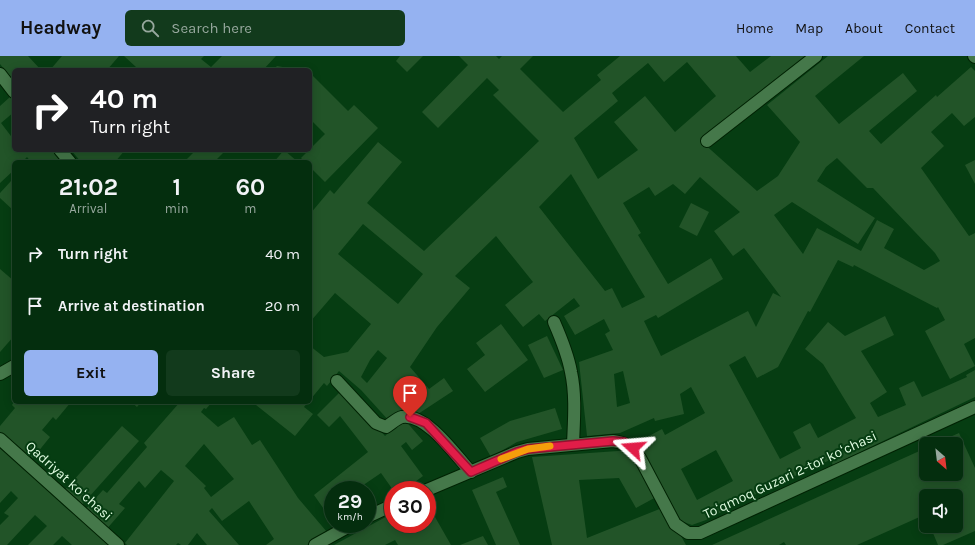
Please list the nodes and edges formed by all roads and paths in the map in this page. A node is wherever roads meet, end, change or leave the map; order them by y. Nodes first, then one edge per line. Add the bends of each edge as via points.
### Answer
1 (816, 56) edge
2 (0, 74) edge
3 (12, 89) edge
4 (707, 141) dead end
5 (62, 152) edge
6 (68, 160) edge
7 (554, 322) dead end
8 (12, 367) edge
9 (0, 374) edge
10 (336, 381) dead end
11 (975, 407) edge
12 (0, 439) edge
13 (573, 444) junction
14 (471, 472) junction
15 (436, 486) edge
16 (337, 533) edge
17 (118, 545) edge
18 (315, 545) edge

1 - 4 street
2 - 3 street
5 - 6 street
7 - 13 street via 568,356 572,374
8 - 9 street
10 - 14 street via 381,426 386,427 400,417 410,417 426,423
11 - 13 street, Toʻqmoq Guzari 2-tor koʻchasi via 700,533 688,533 675,524 633,448 624,442 613,441
12 - 17 street, Qadriyat koʻchasi
13 - 14 street, Toʻqmoq Guzari 2-tor koʻchasi via 517,452
14 - 15 street, Toʻqmoq Guzari 2-tor koʻchasi
16 - 18 street

